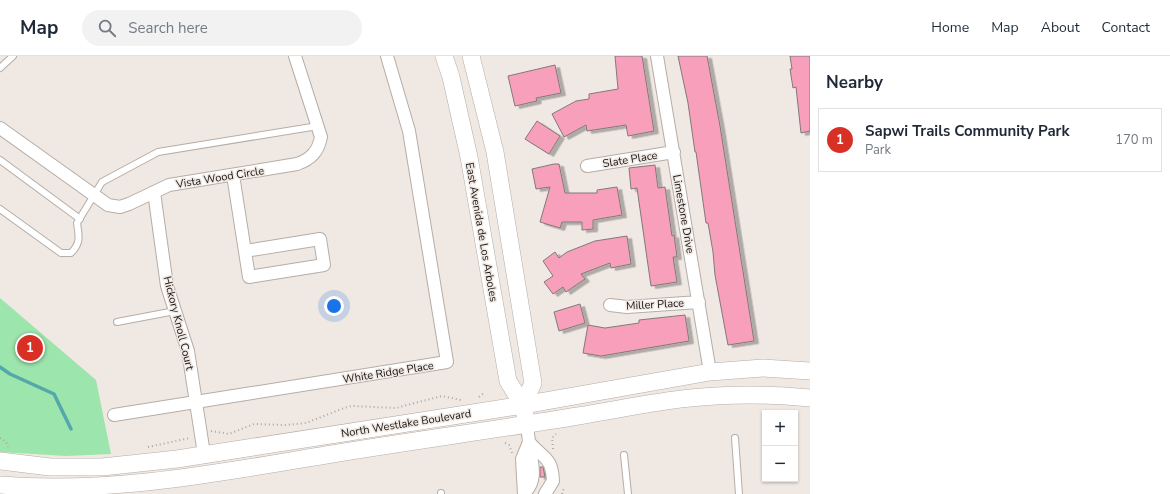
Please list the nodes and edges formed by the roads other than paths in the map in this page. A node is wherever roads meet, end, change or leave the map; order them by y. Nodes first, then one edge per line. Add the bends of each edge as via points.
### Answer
1 (13, 56) edge
2 (294, 56) edge
3 (387, 56) edge
4 (444, 56) edge
5 (471, 56) edge
6 (657, 56) edge
7 (0, 68) edge
8 (318, 126) junction
9 (0, 128) edge
10 (674, 152) junction
11 (0, 160) edge
12 (587, 166) dead end
13 (233, 175) junction
14 (154, 192) junction
15 (94, 196) junction
16 (0, 209) edge
17 (80, 219) junction
18 (245, 251) junction
19 (699, 302) junction
20 (610, 305) dead end
21 (175, 312) junction
22 (117, 322) dead end
23 (810, 371) edge
24 (710, 372) junction
25 (810, 398) edge
26 (196, 403) junction
27 (523, 405) junction
28 (114, 415) dead end
29 (528, 433) junction
30 (735, 438) dead end
31 (204, 454) junction
32 (2, 455) edge
33 (624, 455) dead end
34 (0, 485) edge
35 (525, 494) edge
36 (545, 494) edge
37 (628, 494) edge
38 (739, 494) edge

1 - 7 lane
2 - 8 street, Vista Wood Circle
3 - 26 street, White Ridge Place via 409,130 447,362
4 - 27 main road, East Avenida de Los Arboles via 469,157 508,381
5 - 27 main road via 495,152 533,383
6 - 10 street, Limestone Drive
8 - 13 street, Vista Wood Circle via 321,137 319,146 306,161
8 - 15 lane via 158,152 102,182
9 - 15 street, Vista Wood Circle
10 - 12 street, Slate Place
10 - 19 street, Limestone Drive
11 - 17 lane
13 - 14 street, Vista Wood Circle via 169,185
13 - 18 street
14 - 15 street, Vista Wood Circle via 120,207 108,205
14 - 21 street, Hickory Knoll Court via 168,286
15 - 17 lane
16 - 17 lane via 61,253 71,253 78,247 80,241 77,223
18 - 18 street via 320,239 324,265 249,277
19 - 20 street, Miller Place via 628,307
19 - 24 street, Limestone Drive
21 - 22 lane
21 - 26 street, Hickory Knoll Court via 188,351
23 - 24 main road, North Westlake Boulevard via 763,368
24 - 27 main road, North Westlake Boulevard
25 - 29 main road, North Westlake Boulevard via 749,395 697,397
26 - 28 street, White Ridge Place
26 - 31 street, Hickory Knoll Court
27 - 29 main road, East Avenida de Los Arboles
27 - 31 main road, North Westlake Boulevard
29 - 34 main road, North Westlake Boulevard via 383,446 166,482 56,489
29 - 35 street via 522,459
29 - 36 street via 534,448 545,456 551,465 554,481
30 - 38 lane
31 - 32 main road, North Westlake Boulevard via 102,467 50,467
33 - 37 lane

